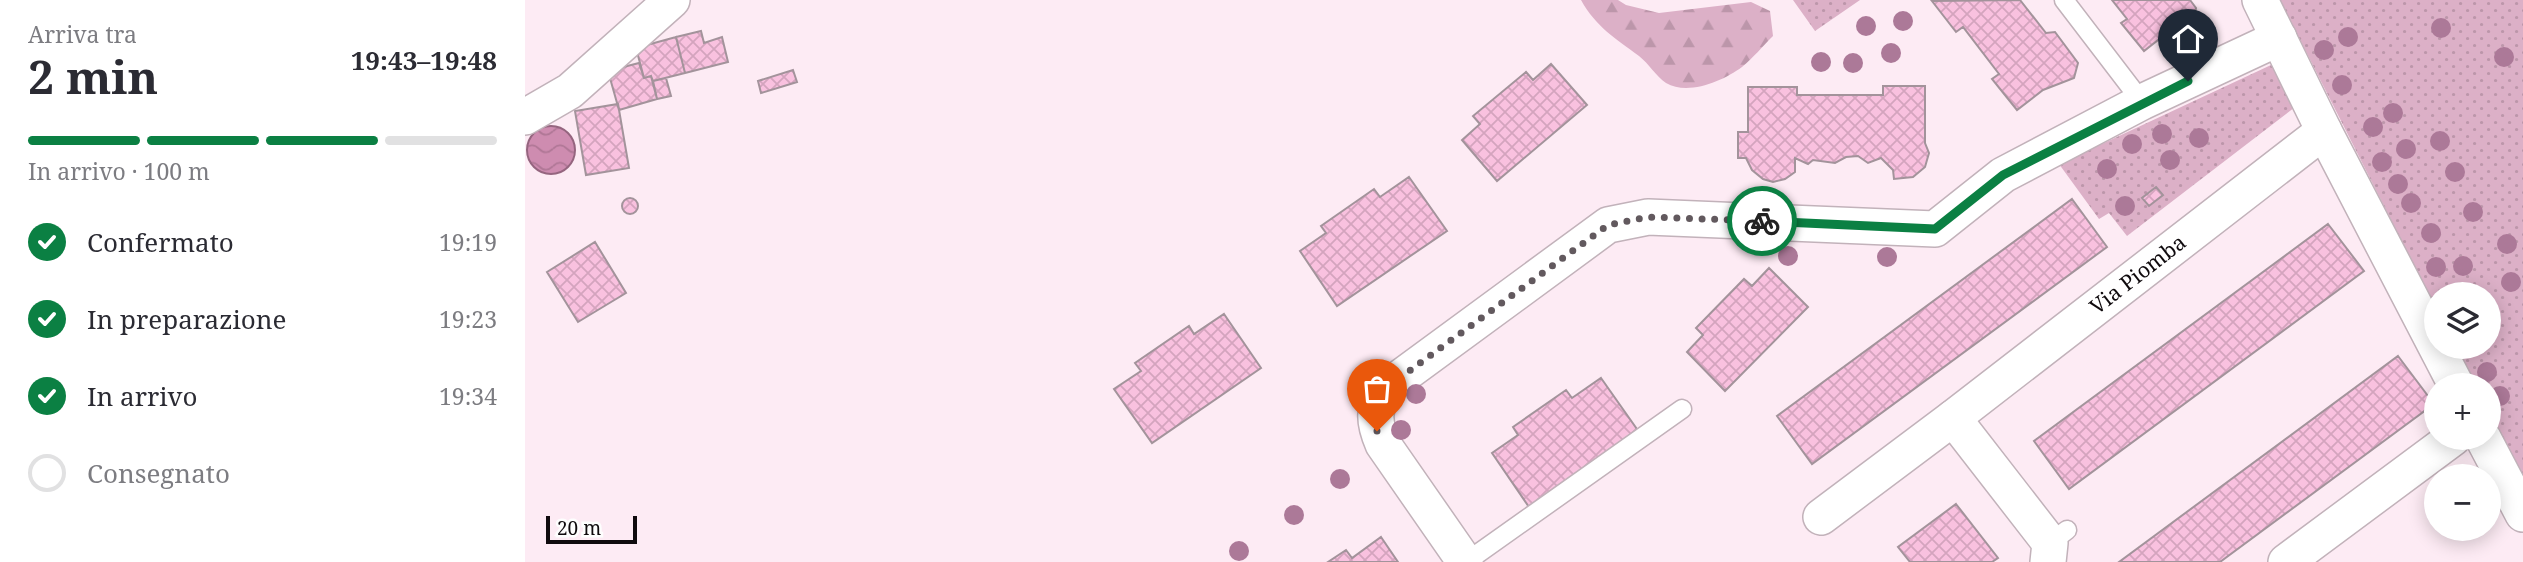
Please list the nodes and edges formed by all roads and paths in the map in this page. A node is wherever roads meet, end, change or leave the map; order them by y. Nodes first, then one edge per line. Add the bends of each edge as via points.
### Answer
1 (672, 0) edge
2 (2064, 0) edge
3 (2260, 0) edge
4 (2279, 38) junction
5 (2142, 102) junction
6 (525, 117) edge
7 (2324, 131) junction
8 (2450, 373) edge
9 (1682, 409) dead end
10 (1953, 418) junction
11 (2437, 450) edge
12 (2489, 450) edge
13 (2523, 514) edge
14 (1821, 517) dead end
15 (2055, 545) edge
16 (1466, 562) edge
17 (2286, 562) edge

1 - 6 street via 570,91
2 - 5 lane
3 - 4 street
4 - 5 street
4 - 7 street
5 - 16 street via 2003,175 1935,229 1648,217 1608,225 1386,388 1377,403 1377,431 1383,444
7 - 8 street
7 - 10 street, Via Piomba
9 - 16 lane
10 - 14 street, Via Piomba
10 - 15 street
11 - 17 street
12 - 13 street

